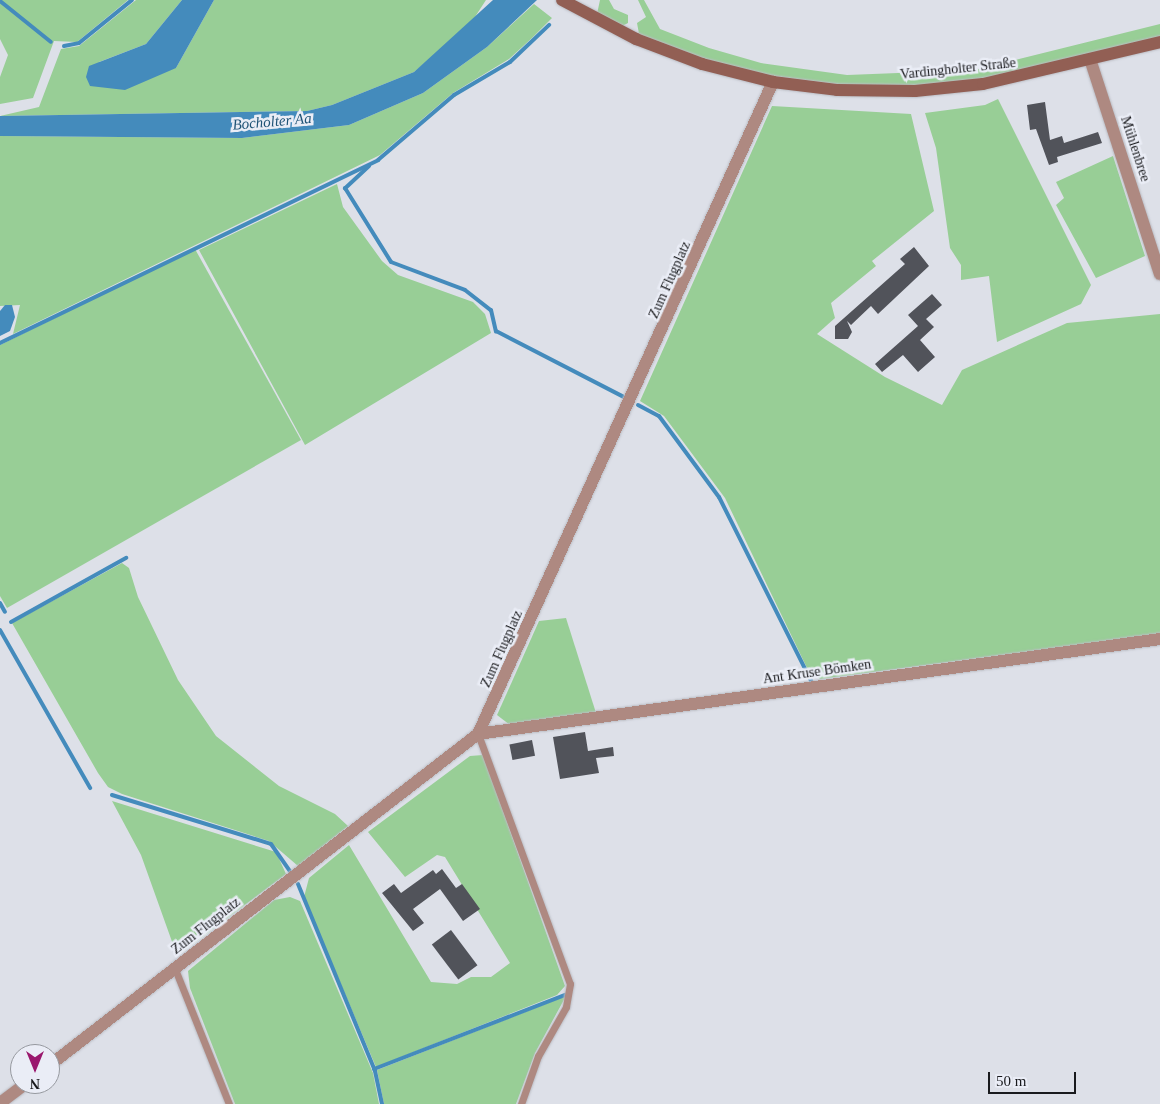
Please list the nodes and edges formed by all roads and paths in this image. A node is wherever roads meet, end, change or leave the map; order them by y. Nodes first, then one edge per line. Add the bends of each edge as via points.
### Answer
1 (562, 0) edge
2 (1160, 42) edge
3 (1091, 62) junction
4 (773, 82) junction
5 (1160, 274) edge
6 (1160, 639) edge
7 (478, 734) junction
8 (175, 969) junction
9 (60, 1057) edge
10 (12, 1094) edge
11 (0, 1104) edge
12 (229, 1104) edge
13 (521, 1104) edge

1 - 4 street, Vardingholter Straße via 668,52
2 - 3 street, Vardingholter Straße
3 - 4 street, Vardingholter Straße via 1001,82 923,91 837,90
3 - 5 street, Mühlenbree
4 - 7 street, Zum Flugplatz
6 - 7 street, Ant Kruse Bömken
7 - 8 street, Zum Flugplatz
7 - 13 lane via 570,984 566,1007 538,1056
8 - 9 street, Zum Flugplatz
8 - 12 lane
10 - 11 street

